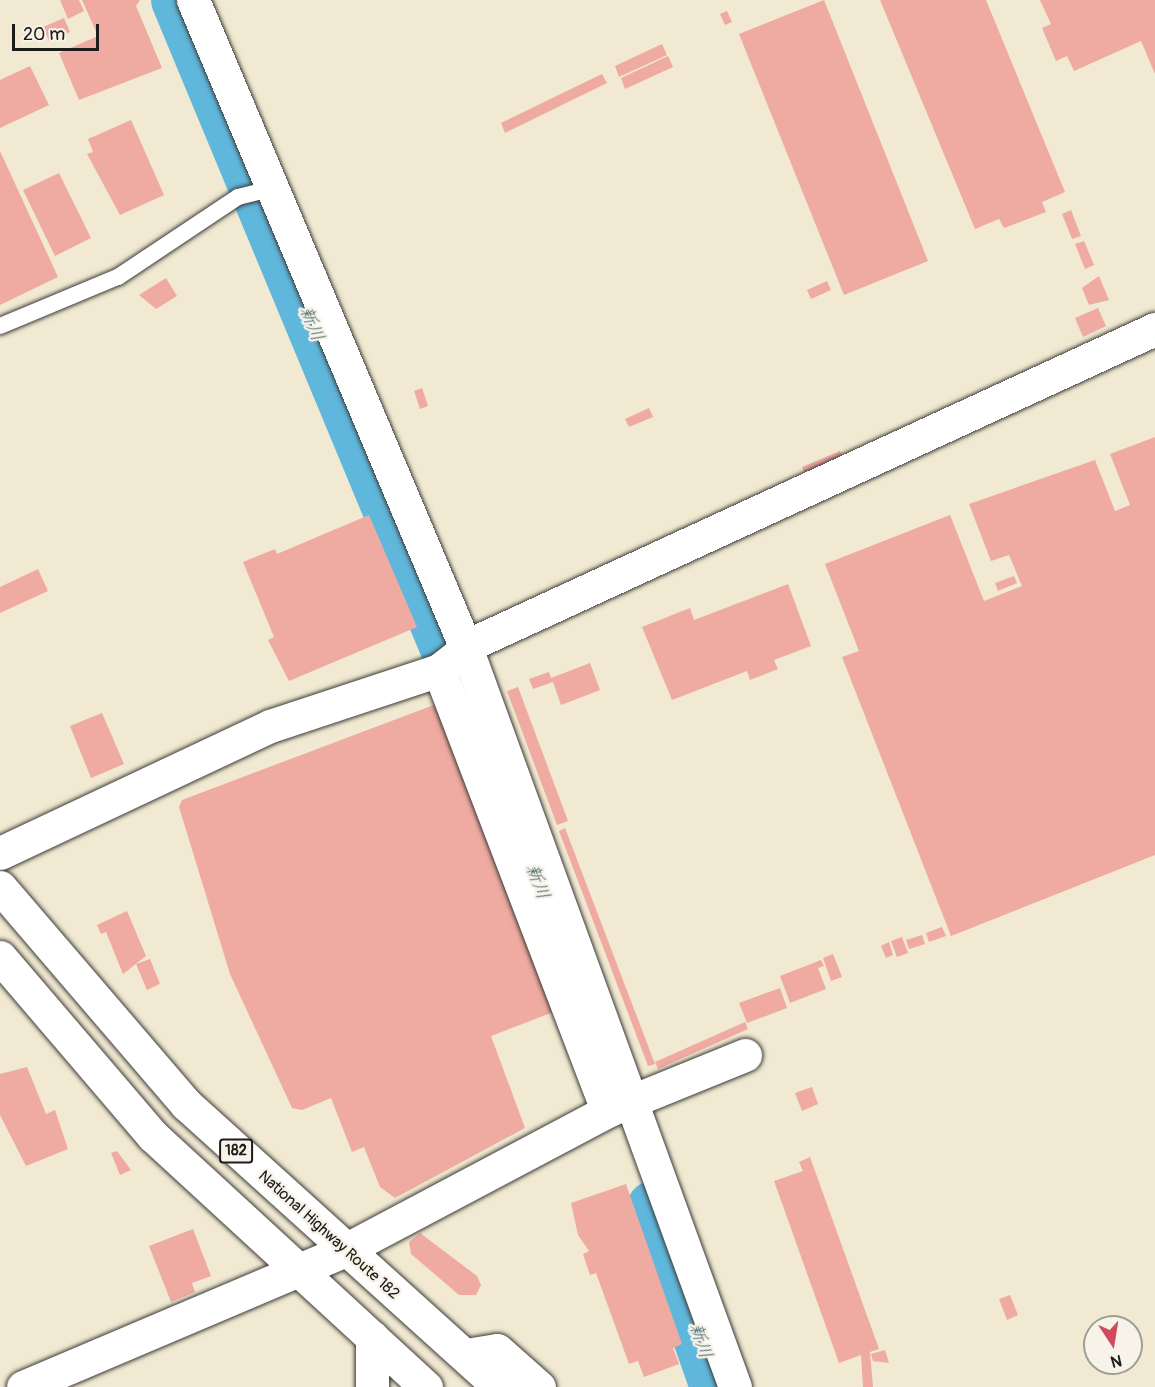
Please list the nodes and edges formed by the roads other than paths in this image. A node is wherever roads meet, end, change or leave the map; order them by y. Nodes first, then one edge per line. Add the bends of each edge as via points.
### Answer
1 (193, 0) edge
2 (269, 189) junction
3 (0, 326) edge
4 (1155, 329) edge
5 (468, 653) junction
6 (439, 670) junction
7 (0, 853) edge
8 (0, 887) edge
9 (0, 957) edge
10 (745, 1055) dead end
11 (621, 1107) junction
12 (343, 1251) junction
13 (300, 1270) junction
14 (372, 1337) junction
15 (465, 1355) junction
16 (23, 1387) edge
17 (372, 1387) edge
18 (426, 1387) edge
19 (499, 1387) edge
20 (539, 1387) edge
21 (735, 1387) edge

1 - 2 main road
2 - 3 lane via 238,197 118,277
2 - 5 main road
4 - 5 main road via 475,642
5 - 6 main road
5 - 11 main road
6 - 7 main road via 270,726
6 - 11 main road
8 - 12 main road, National Highway Route 182 / 182 via 186,1104
9 - 13 main road, 182 via 153,1136
10 - 11 main road
11 - 12 main road
11 - 21 main road
12 - 13 main road
12 - 15 main road, National Highway Route 182 / 182
13 - 14 main road, 182
13 - 16 main road
14 - 17 main road
14 - 18 main road, 182
15 - 19 main road, National Highway Route 182 / 182
15 - 20 main road via 497,1350

